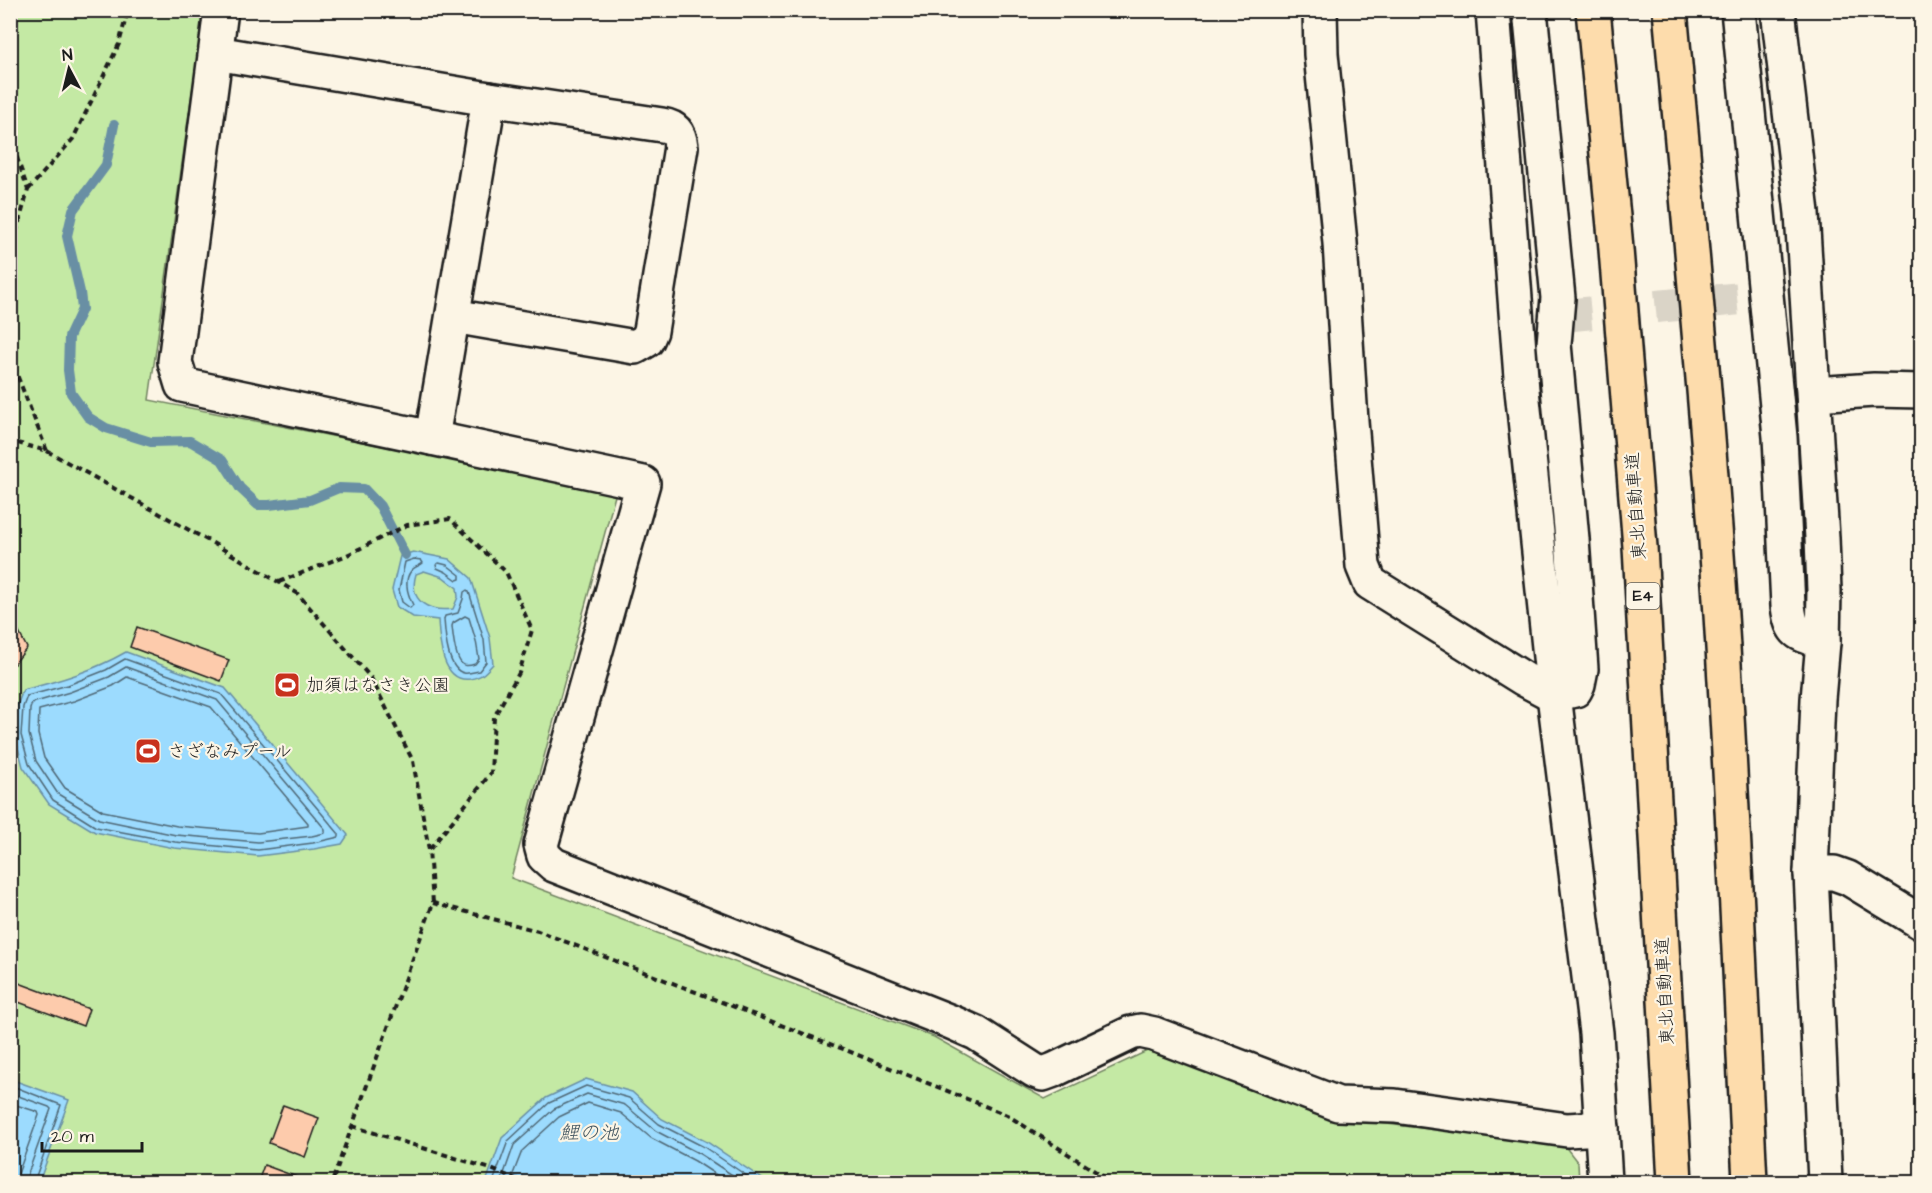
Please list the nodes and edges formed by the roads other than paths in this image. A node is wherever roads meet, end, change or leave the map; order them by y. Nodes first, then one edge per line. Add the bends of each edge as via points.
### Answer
1 (221, 10) edge
2 (1320, 10) edge
3 (1493, 10) edge
4 (1530, 10) edge
5 (1593, 10) edge
6 (1670, 10) edge
7 (1738, 10) edge
8 (1778, 10) edge
9 (216, 52) junction
10 (489, 99) junction
11 (453, 316) junction
12 (1922, 391) edge
13 (1814, 394) junction
14 (432, 438) junction
15 (1823, 642) junction
16 (1554, 695) junction
17 (1811, 873) junction
18 (1922, 923) edge
19 (1602, 1128) junction
20 (1605, 1182) edge
21 (1675, 1182) edge
22 (1750, 1182) edge
23 (1825, 1182) edge

1 - 9 street
2 - 16 street via 1363,566 1370,584
3 - 16 street via 1522,390
4 - 16 street via 1558,298 1554,344 1581,669 1575,690
5 - 21 highway, 東北自動車道 / E4 via 1640,547
6 - 22 highway via 1718,570
7 - 15 street via 1780,437 1790,624 1795,631
8 - 13 street via 1802,213
9 - 10 street
9 - 14 street via 175,362 182,385
10 - 11 street
10 - 11 street via 671,127 680,136 651,331 647,340 635,347
11 - 14 street
12 - 13 street
13 - 15 street
14 - 19 street via 643,483 541,845 544,856 554,865 951,1022 1043,1074 1140,1031 1338,1104 1395,1106 1567,1130
15 - 17 street
16 - 19 street via 1590,974
17 - 18 street via 1834,873 1848,878
17 - 23 street
19 - 20 street

